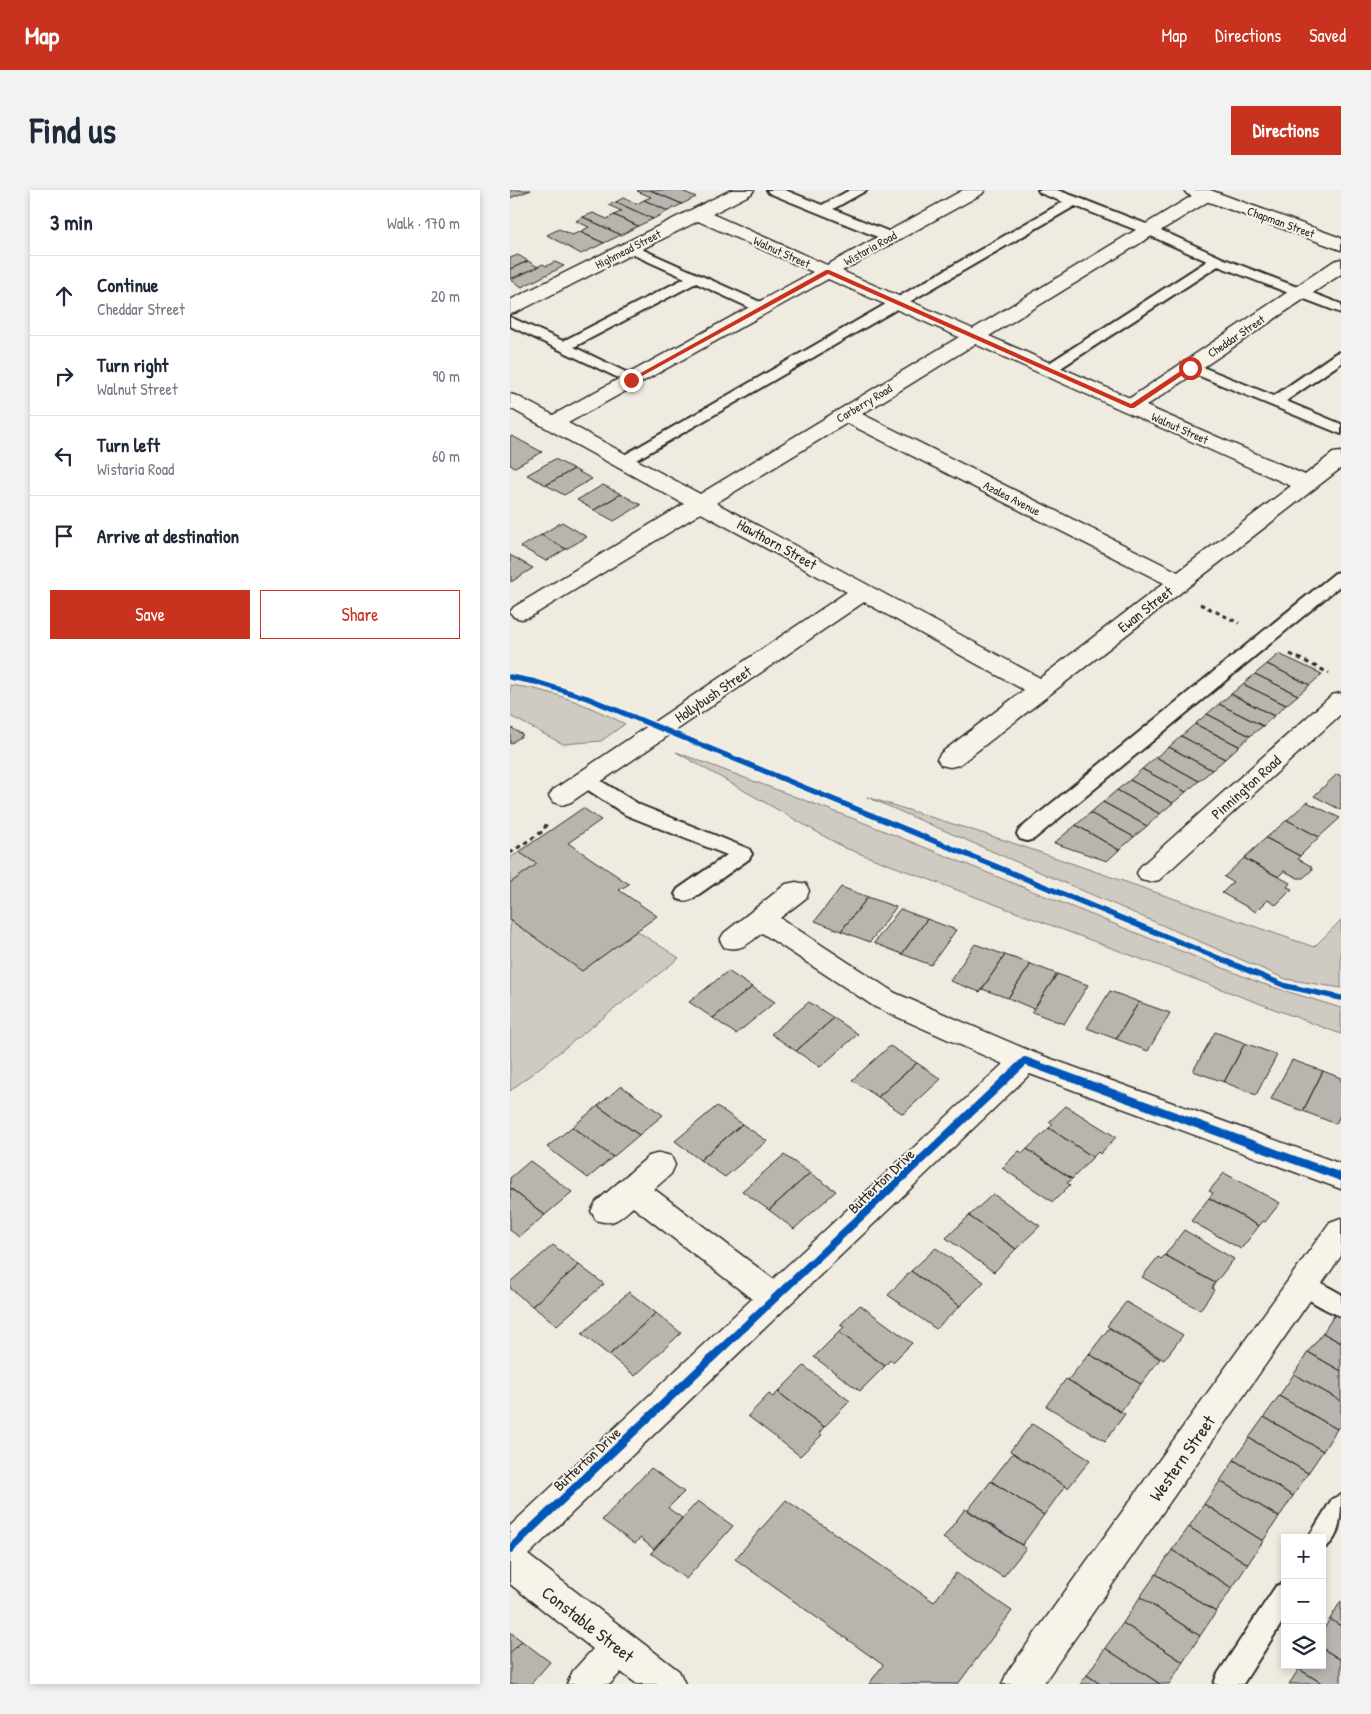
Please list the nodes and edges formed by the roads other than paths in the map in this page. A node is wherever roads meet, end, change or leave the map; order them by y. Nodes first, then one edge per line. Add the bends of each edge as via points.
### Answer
1 (746, 190) edge
2 (774, 190) edge
3 (860, 190) edge
4 (976, 190) edge
5 (1045, 190) edge
6 (1200, 192) edge
7 (1074, 201) junction
8 (822, 210) junction
9 (697, 214) junction
10 (1149, 230) junction
11 (890, 237) junction
12 (1341, 244) edge
13 (630, 248) junction
14 (1217, 261) junction
15 (1341, 266) edge
16 (828, 272) junction
17 (696, 278) junction
18 (1300, 293) junction
19 (897, 303) junction
20 (513, 304) edge
21 (762, 308) junction
22 (1341, 309) edge
23 (510, 321) edge
24 (974, 336) junction
25 (563, 347) junction
26 (1341, 356) edge
27 (1190, 368) junction
28 (1048, 370) junction
29 (631, 380) junction
30 (510, 400) edge
31 (1275, 402) junction
32 (1132, 406) junction
33 (846, 414) junction
34 (553, 423) junction
35 (1341, 429) edge
36 (1341, 458) edge
37 (624, 461) junction
38 (1306, 484) junction
39 (701, 503) junction
40 (1341, 577) edge
41 (1179, 582) junction
42 (864, 592) junction
43 (522, 612) dead end
44 (1042, 689) junction
45 (1341, 701) edge
46 (950, 759) dead end
47 (586, 780) junction
48 (562, 796) road end
49 (1027, 834) dead end
50 (1150, 873) dead end
51 (796, 891) dead end
52 (686, 894) dead end
53 (761, 919) junction
54 (734, 940) dead end
55 (1025, 1062) junction
56 (660, 1165) dead end
57 (1341, 1176) edge
58 (632, 1190) junction
59 (607, 1211) dead end
60 (1341, 1231) edge
61 (1305, 1284) junction
62 (776, 1299) junction
63 (1341, 1306) edge
64 (1341, 1507) edge
65 (1324, 1534) edge
66 (510, 1549) edge
67 (510, 1562) edge
68 (1281, 1600) edge
69 (618, 1648) junction
70 (586, 1684) edge
71 (666, 1684) edge
72 (1023, 1684) edge
73 (1227, 1684) edge

1 - 9 street, Highmead Street
2 - 8 lane
3 - 8 lane
4 - 11 street, Wistaria Road
5 - 7 lane
6 - 10 street, Carberry Road
6 - 12 street, Chapman Street
7 - 10 lane
7 - 19 lane
8 - 11 lane
9 - 13 street, Highmead Street
9 - 16 street, Walnut Street
10 - 14 lane
10 - 24 street, Carberry Road
11 - 16 street, Wistaria Road
13 - 17 lane
13 - 20 street, Highmead Street
14 - 18 lane
14 - 28 lane
15 - 18 street, Cheddar Street
16 - 19 street, Walnut Street
16 - 21 street, Wistaria Road
17 - 21 lane
17 - 25 lane
18 - 22 lane
18 - 27 street, Cheddar Street
19 - 24 street, Walnut Street
19 - 37 lane
21 - 29 street, Wistaria Road
23 - 25 lane
24 - 28 street, Walnut Street
24 - 33 street, Carberry Road
25 - 29 lane
26 - 31 lane
27 - 31 lane
27 - 32 street, Cheddar Street
28 - 32 street, Walnut Street
29 - 34 street, Wistaria Road
30 - 34 street, Hawthorn Street
31 - 35 lane
32 - 38 street, Walnut Street
33 - 39 street, Carberry Road
33 - 41 street, Azalea Avenue
34 - 37 street, Hawthorn Street
36 - 38 street, Ewan Street
37 - 39 street, Hawthorn Street
38 - 41 street, Ewan Street
39 - 42 street, Hawthorn Street
39 - 43 street, Carberry Road
40 - 49 lane
41 - 44 street, Ewan Street
42 - 44 street, Hawthorn Street
42 - 47 street, Hollybush Street
44 - 46 street, Ewan Street
45 - 50 street, Pinnington Road
47 - 48 street, Hollybush Street
47 - 52 lane via 633,810 742,854
51 - 53 street
53 - 54 street
53 - 55 street via 885,1000
55 - 57 street
55 - 62 street, Butterton Drive
56 - 58 street
58 - 59 street
58 - 62 street
60 - 61 street, Western Street
61 - 63 lane
61 - 72 street, Western Street
62 - 66 street, Butterton Drive
64 - 65 lane
67 - 69 street, Constable Street
68 - 73 lane
69 - 70 street
69 - 71 street, Constable Street

